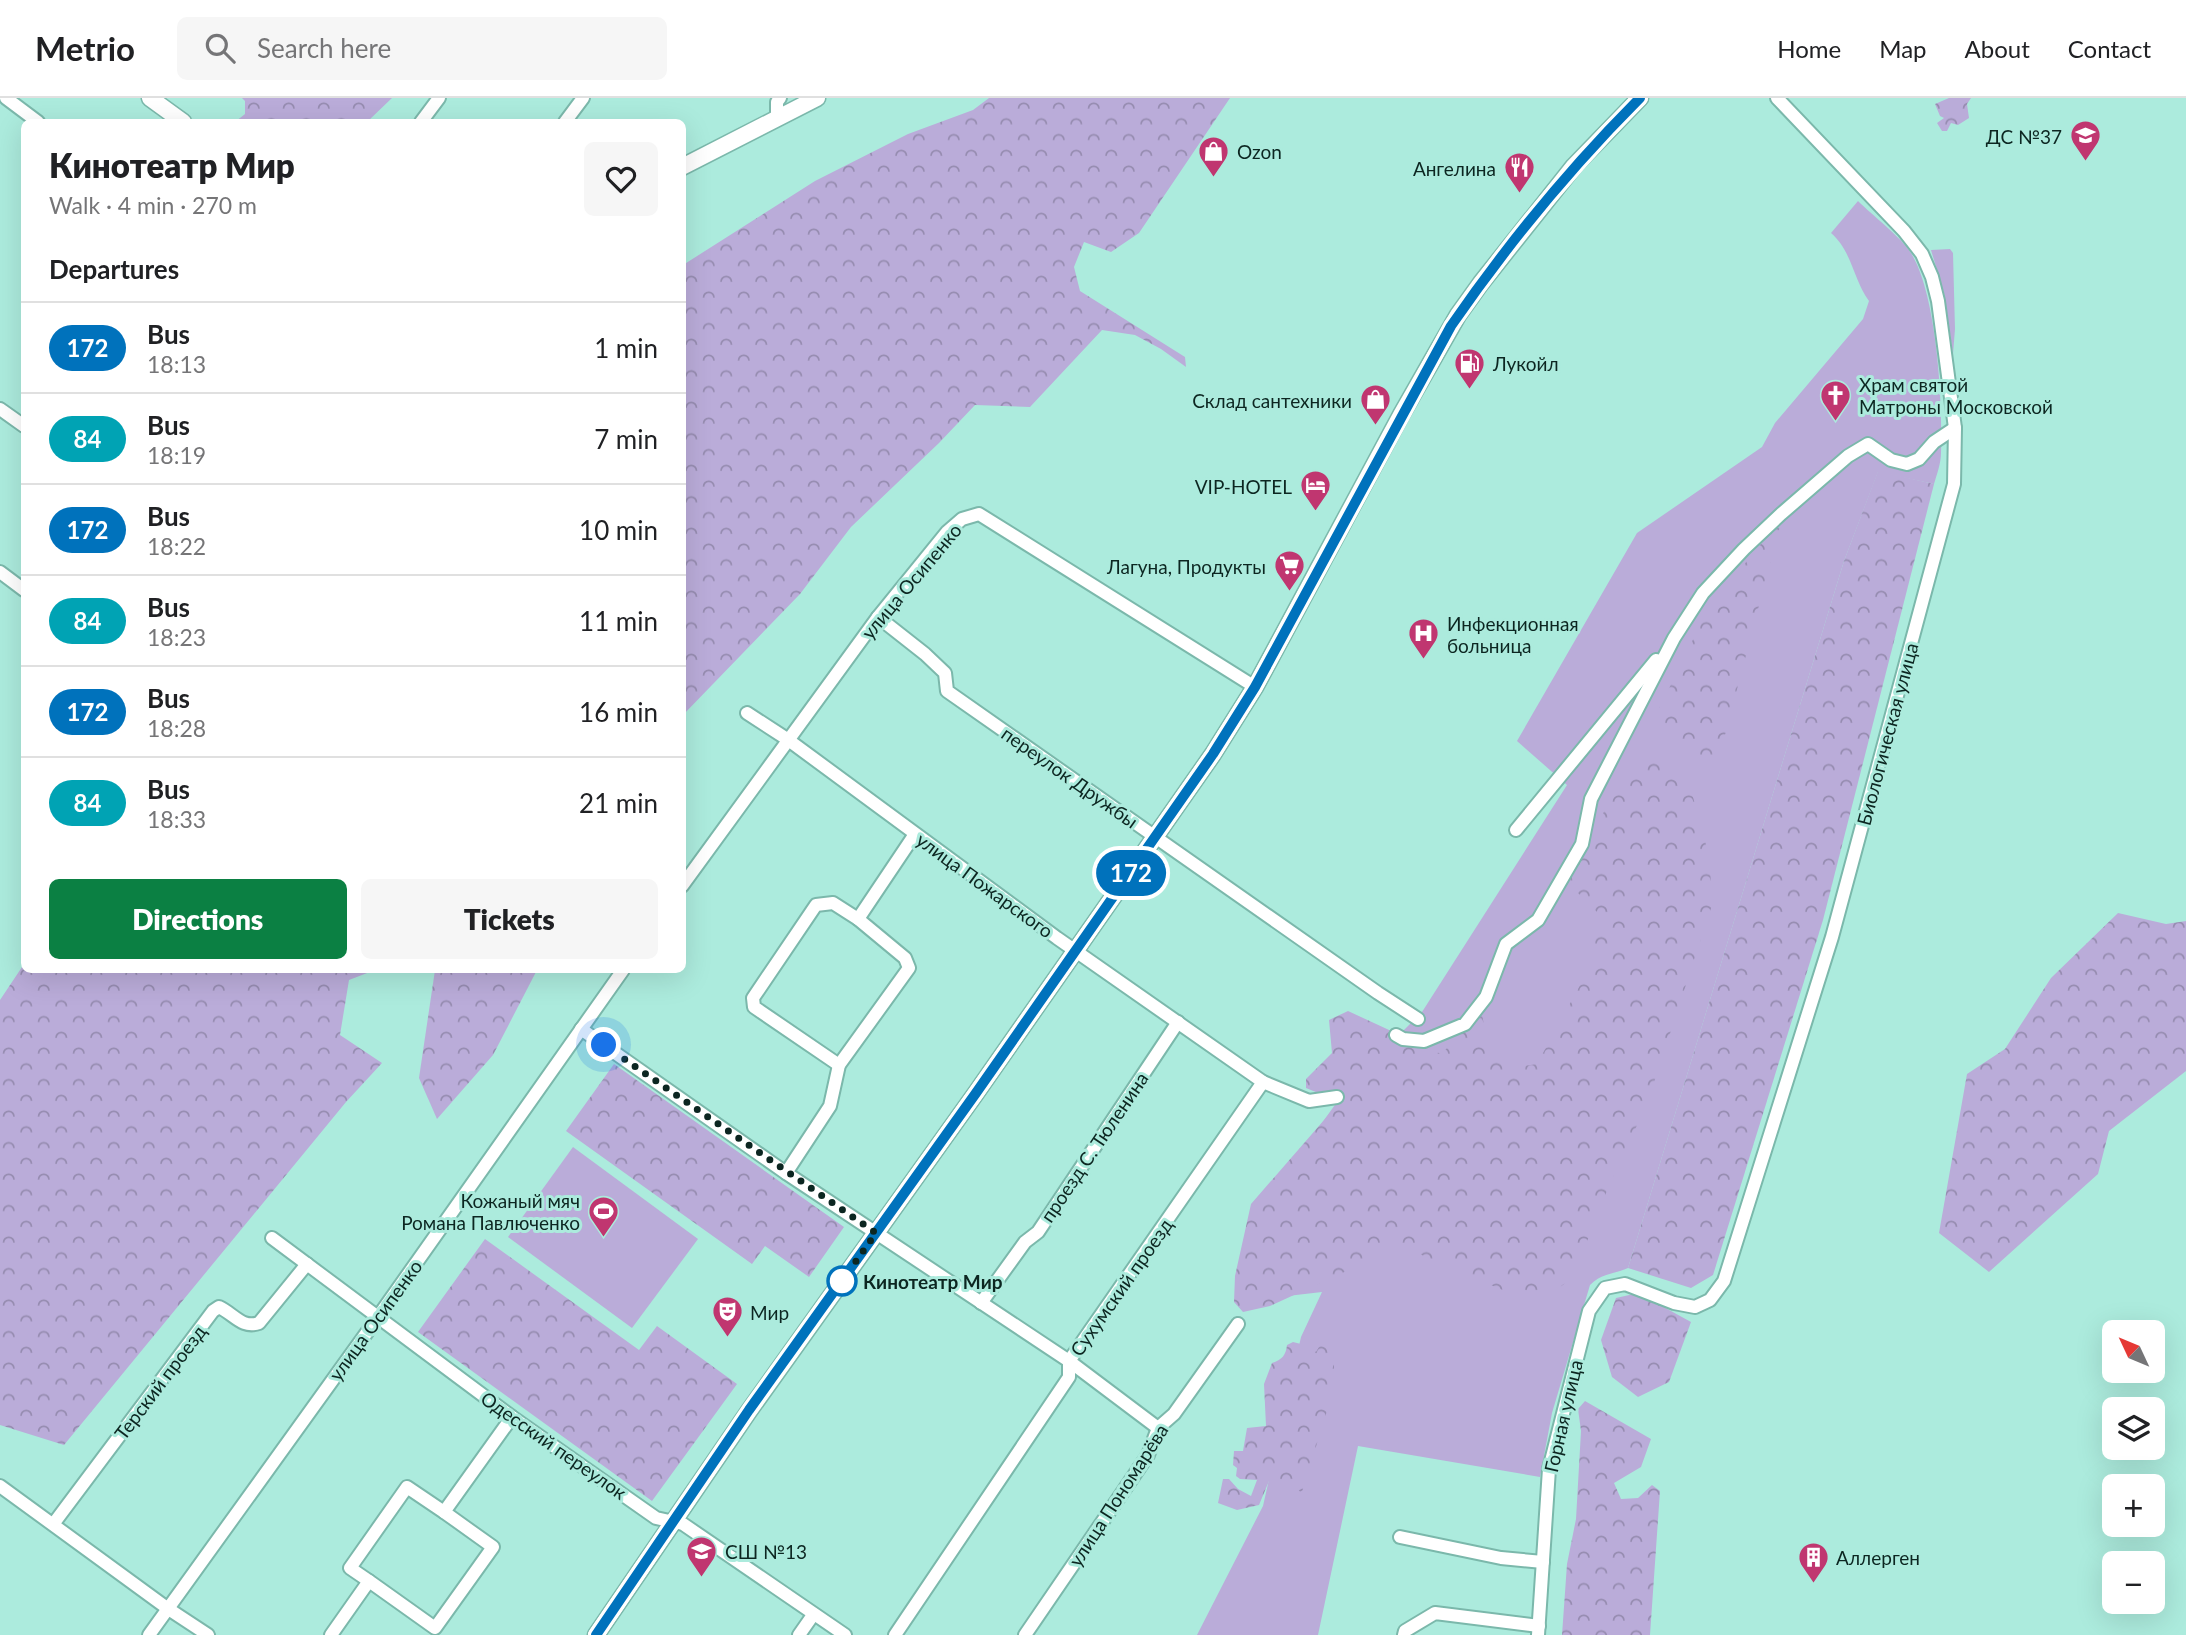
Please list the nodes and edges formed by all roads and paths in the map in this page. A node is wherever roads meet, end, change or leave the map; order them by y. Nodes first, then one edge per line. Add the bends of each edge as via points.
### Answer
1 (6, 98) edge
2 (150, 98) edge
3 (439, 98) edge
4 (583, 98) edge
5 (780, 98) edge
6 (817, 98) edge
7 (1640, 98) edge
8 (1777, 98) edge
9 (778, 117) junction
10 (34, 119) edge
11 (179, 119) edge
12 (423, 119) edge
13 (567, 119) edge
14 (686, 165) edge
15 (0, 409) edge
16 (21, 424) edge
17 (1955, 428) junction
18 (0, 572) edge
19 (21, 588) edge
20 (877, 617) junction
21 (1674, 638) junction
22 (1255, 687) junction
23 (747, 713) dead end
24 (787, 739) junction
25 (1516, 830) dead end
26 (915, 834) junction
27 (1156, 837) junction
28 (686, 880) edge
29 (858, 919) junction
30 (1076, 951) junction
31 (621, 973) edge
32 (1418, 1018) dead end
33 (1178, 1022) junction
34 (581, 1028) junction
35 (1396, 1035) dead end
36 (839, 1065) junction
37 (1263, 1082) junction
38 (1337, 1097) dead end
39 (786, 1173) junction
40 (876, 1233) junction
41 (272, 1238) dead end
42 (307, 1264) junction
43 (1605, 1288) joint
44 (981, 1303) junction
45 (378, 1317) junction
46 (1238, 1324) dead end
47 (1069, 1361) junction
48 (512, 1417) junction
49 (1158, 1428) junction
50 (0, 1486) edge
51 (444, 1512) junction
52 (672, 1522) junction
53 (54, 1523) junction
54 (1400, 1537) dead end
55 (1543, 1562) junction
56 (369, 1581) junction
57 (167, 1608) junction
58 (813, 1615) junction
59 (1538, 1630) edge
60 (149, 1635) edge
61 (208, 1635) edge
62 (331, 1635) edge
63 (596, 1635) edge
64 (799, 1635) edge
65 (845, 1635) edge
66 (895, 1635) edge
67 (1025, 1635) edge
68 (1404, 1635) edge

1 - 10 street
2 - 11 main road
3 - 12 street
4 - 13 street
5 - 9 street
6 - 9 main road
7 - 22 main road via 1574,166 1451,326
8 - 17 street, Биологическая улица via 1922,254 1938,301
9 - 14 main road
15 - 16 street
17 - 21 street via 1907,464 1891,460 1868,444 1848,456 1744,549 1703,593
17 - 43 street, Биологическая улица via 1954,484 1941,537 1832,937 1724,1281 1710,1300 1695,1307 1625,1284
18 - 19 street
20 - 22 street, улица Осипенко via 947,532 962,519 979,514
20 - 24 street, улица Осипенко
20 - 27 street, переулок Дружбы via 945,673 947,691
21 - 25 street
21 - 35 street via 1591,799 1582,844 1538,920 1506,944 1486,997 1465,1024 1445,1034 1424,1041
22 - 27 main road
23 - 24 street, улица Пожарского
24 - 26 street, улица Пожарского
24 - 28 street, улица Осипенко
26 - 29 street
26 - 30 street, улица Пожарского
27 - 30 main road
27 - 32 street, переулок Дружбы
29 - 36 street via 905,958 909,968
29 - 36 street via 833,903 816,905 753,998 754,1007
30 - 33 street, улица Пожарского
30 - 40 main road
31 - 34 street, улица Осипенко
33 - 37 street, улица Пожарского
33 - 44 street, проезд С. Тюленина via 1038,1232 1025,1242
34 - 39 street
34 - 45 street, улица Осипенко
36 - 39 street via 831,1106
37 - 38 street, улица Пожарского via 1309,1101
37 - 47 street, Сухумский проезд
39 - 40 street
40 - 44 street
40 - 52 main road
41 - 42 street, Одесский переулок
42 - 45 street, Одесский переулок
42 - 53 street, Терский проезд via 259,1323 244,1324 219,1307 214,1311
43 - 55 street, Горная улица via 1588,1311 1549,1469
44 - 47 street
45 - 48 street, Одесский переулок
45 - 57 street, улица Осипенко
46 - 49 street, улица Пономарёва via 1174,1414
47 - 49 street
47 - 66 street, Сухумский проезд via 1069,1377
48 - 51 street
48 - 52 street, Одесский переулок via 656,1518
49 - 67 street, улица Пономарёва via 1148,1455
50 - 53 street
51 - 56 street via 407,1487 350,1568
51 - 56 street via 493,1547 435,1628
52 - 58 street, Одесский переулок via 683,1524
52 - 63 main road
53 - 57 street
54 - 55 street
55 - 59 street, Горная улица
56 - 62 street
57 - 60 street, улица Осипенко
57 - 61 street
58 - 64 street
58 - 65 street, Одесский переулок
59 - 68 street via 1435,1614

